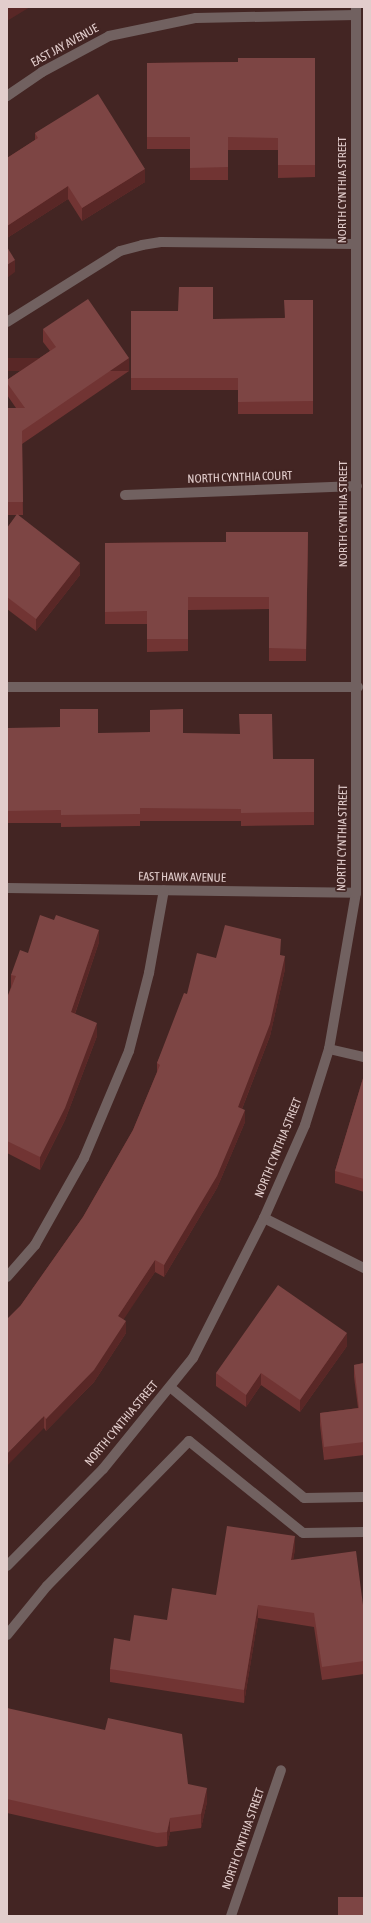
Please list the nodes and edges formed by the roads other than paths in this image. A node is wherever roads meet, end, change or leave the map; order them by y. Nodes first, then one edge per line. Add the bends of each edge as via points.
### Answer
1 (356, 11) edge
2 (7, 96) edge
3 (356, 244) junction
4 (7, 322) edge
5 (357, 486) junction
6 (125, 495) dead end
7 (7, 687) edge
8 (358, 687) junction
9 (7, 888) edge
10 (164, 890) junction
11 (356, 893) junction
12 (329, 1049) junction
13 (364, 1057) edge
14 (264, 1218) junction
15 (364, 1268) edge
16 (7, 1276) edge
17 (170, 1387) junction
18 (364, 1497) edge
19 (364, 1532) edge
20 (7, 1566) edge
21 (7, 1635) edge
22 (281, 1770) dead end
23 (231, 1916) edge

1 - 2 street, EAST JAY AVENUE via 196,18 109,36 42,72
1 - 3 street, NORTH CYNTHIA STREET
3 - 4 street via 161,242 142,245 120,251
3 - 5 street, NORTH CYNTHIA STREET
5 - 6 street, NORTH CYNTHIA COURT
5 - 8 street, NORTH CYNTHIA STREET
7 - 8 street
8 - 11 street, NORTH CYNTHIA STREET
9 - 10 street, EAST HAWK AVENUE
10 - 11 street, EAST HAWK AVENUE
10 - 16 street via 149,973 130,1051 84,1158 35,1245
11 - 12 street, NORTH CYNTHIA STREET
12 - 13 street
12 - 14 street, NORTH CYNTHIA STREET via 305,1125
14 - 15 street
14 - 17 street, NORTH CYNTHIA STREET via 194,1358
17 - 18 street via 304,1498
17 - 20 street, NORTH CYNTHIA STREET via 103,1470
19 - 21 street via 302,1533 189,1441 47,1586
22 - 23 street, NORTH CYNTHIA STREET

